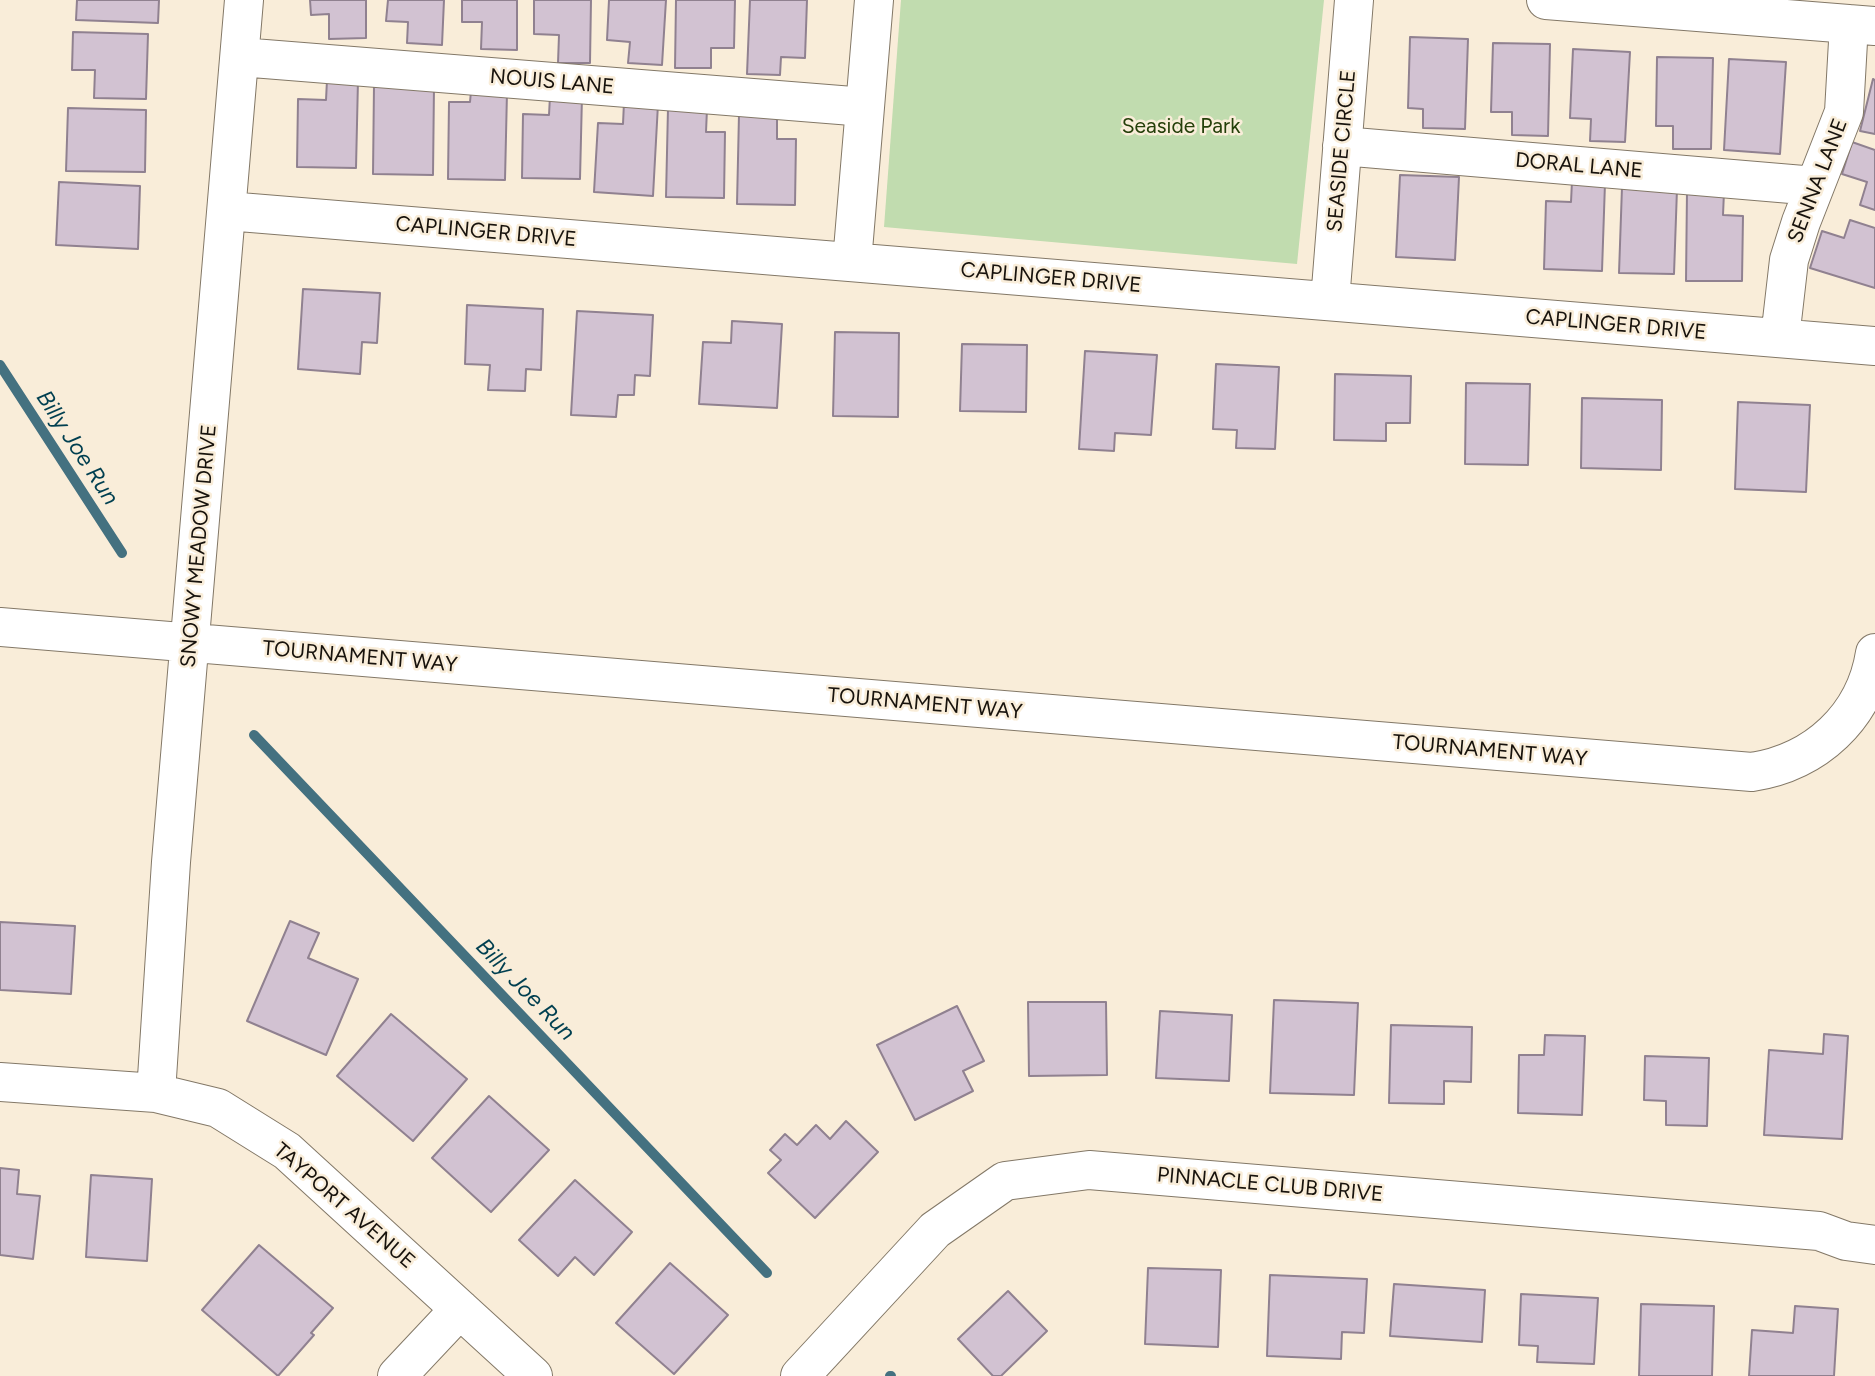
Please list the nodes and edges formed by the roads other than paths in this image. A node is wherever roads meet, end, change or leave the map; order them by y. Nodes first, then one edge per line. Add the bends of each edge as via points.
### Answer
1 (244, 0) edge
2 (874, 0) edge
3 (1354, 0) edge
4 (1546, 0) edge
5 (1673, 5) edge
6 (1868, 19) edge
7 (240, 57) junction
8 (865, 107) junction
9 (1342, 146) junction
10 (1815, 186) junction
11 (227, 211) junction
12 (852, 262) junction
13 (1330, 301) junction
14 (1780, 338) junction
15 (1875, 346) edge
16 (0, 627) edge
17 (191, 643) junction
18 (1875, 653) edge
19 (0, 1082) edge
20 (156, 1093) junction
21 (1875, 1217) edge
22 (1819, 1231) junction
23 (1875, 1245) edge
24 (460, 1310) junction
25 (397, 1376) edge
26 (533, 1376) edge
27 (800, 1376) edge

1 - 7 street, SNOWY MEADOW DRIVE
2 - 8 street
3 - 9 street, SEASIDE CIRCLE
4 - 5 street
5 - 6 street
6 - 10 street, SENNA LANE via 1844,112
7 - 8 street, NOUIS LANE
7 - 11 street, SNOWY MEADOW DRIVE
8 - 12 street
9 - 10 street, DORAL LANE
9 - 13 street, SEASIDE CIRCLE
10 - 14 street, SENNA LANE via 1788,260
11 - 12 street, CAPLINGER DRIVE
11 - 17 street, SNOWY MEADOW DRIVE
12 - 13 street, CAPLINGER DRIVE
13 - 14 street, CAPLINGER DRIVE
14 - 15 street, CAPLINGER DRIVE
16 - 17 street, TOURNAMENT WAY
17 - 18 street, TOURNAMENT WAY via 1752,772 1795,760 1839,730 1866,688
17 - 20 street, SNOWY MEADOW DRIVE
19 - 20 street, TAYPORT AVENUE
20 - 24 street, TAYPORT AVENUE via 218,1108 287,1151
21 - 22 street, PINNACLE CLUB DRIVE
22 - 23 street, PINNACLE CLUB DRIVE
22 - 27 street, PINNACLE CLUB DRIVE via 1089,1170 1005,1181 935,1230
24 - 25 street
24 - 26 street, TAYPORT AVENUE

